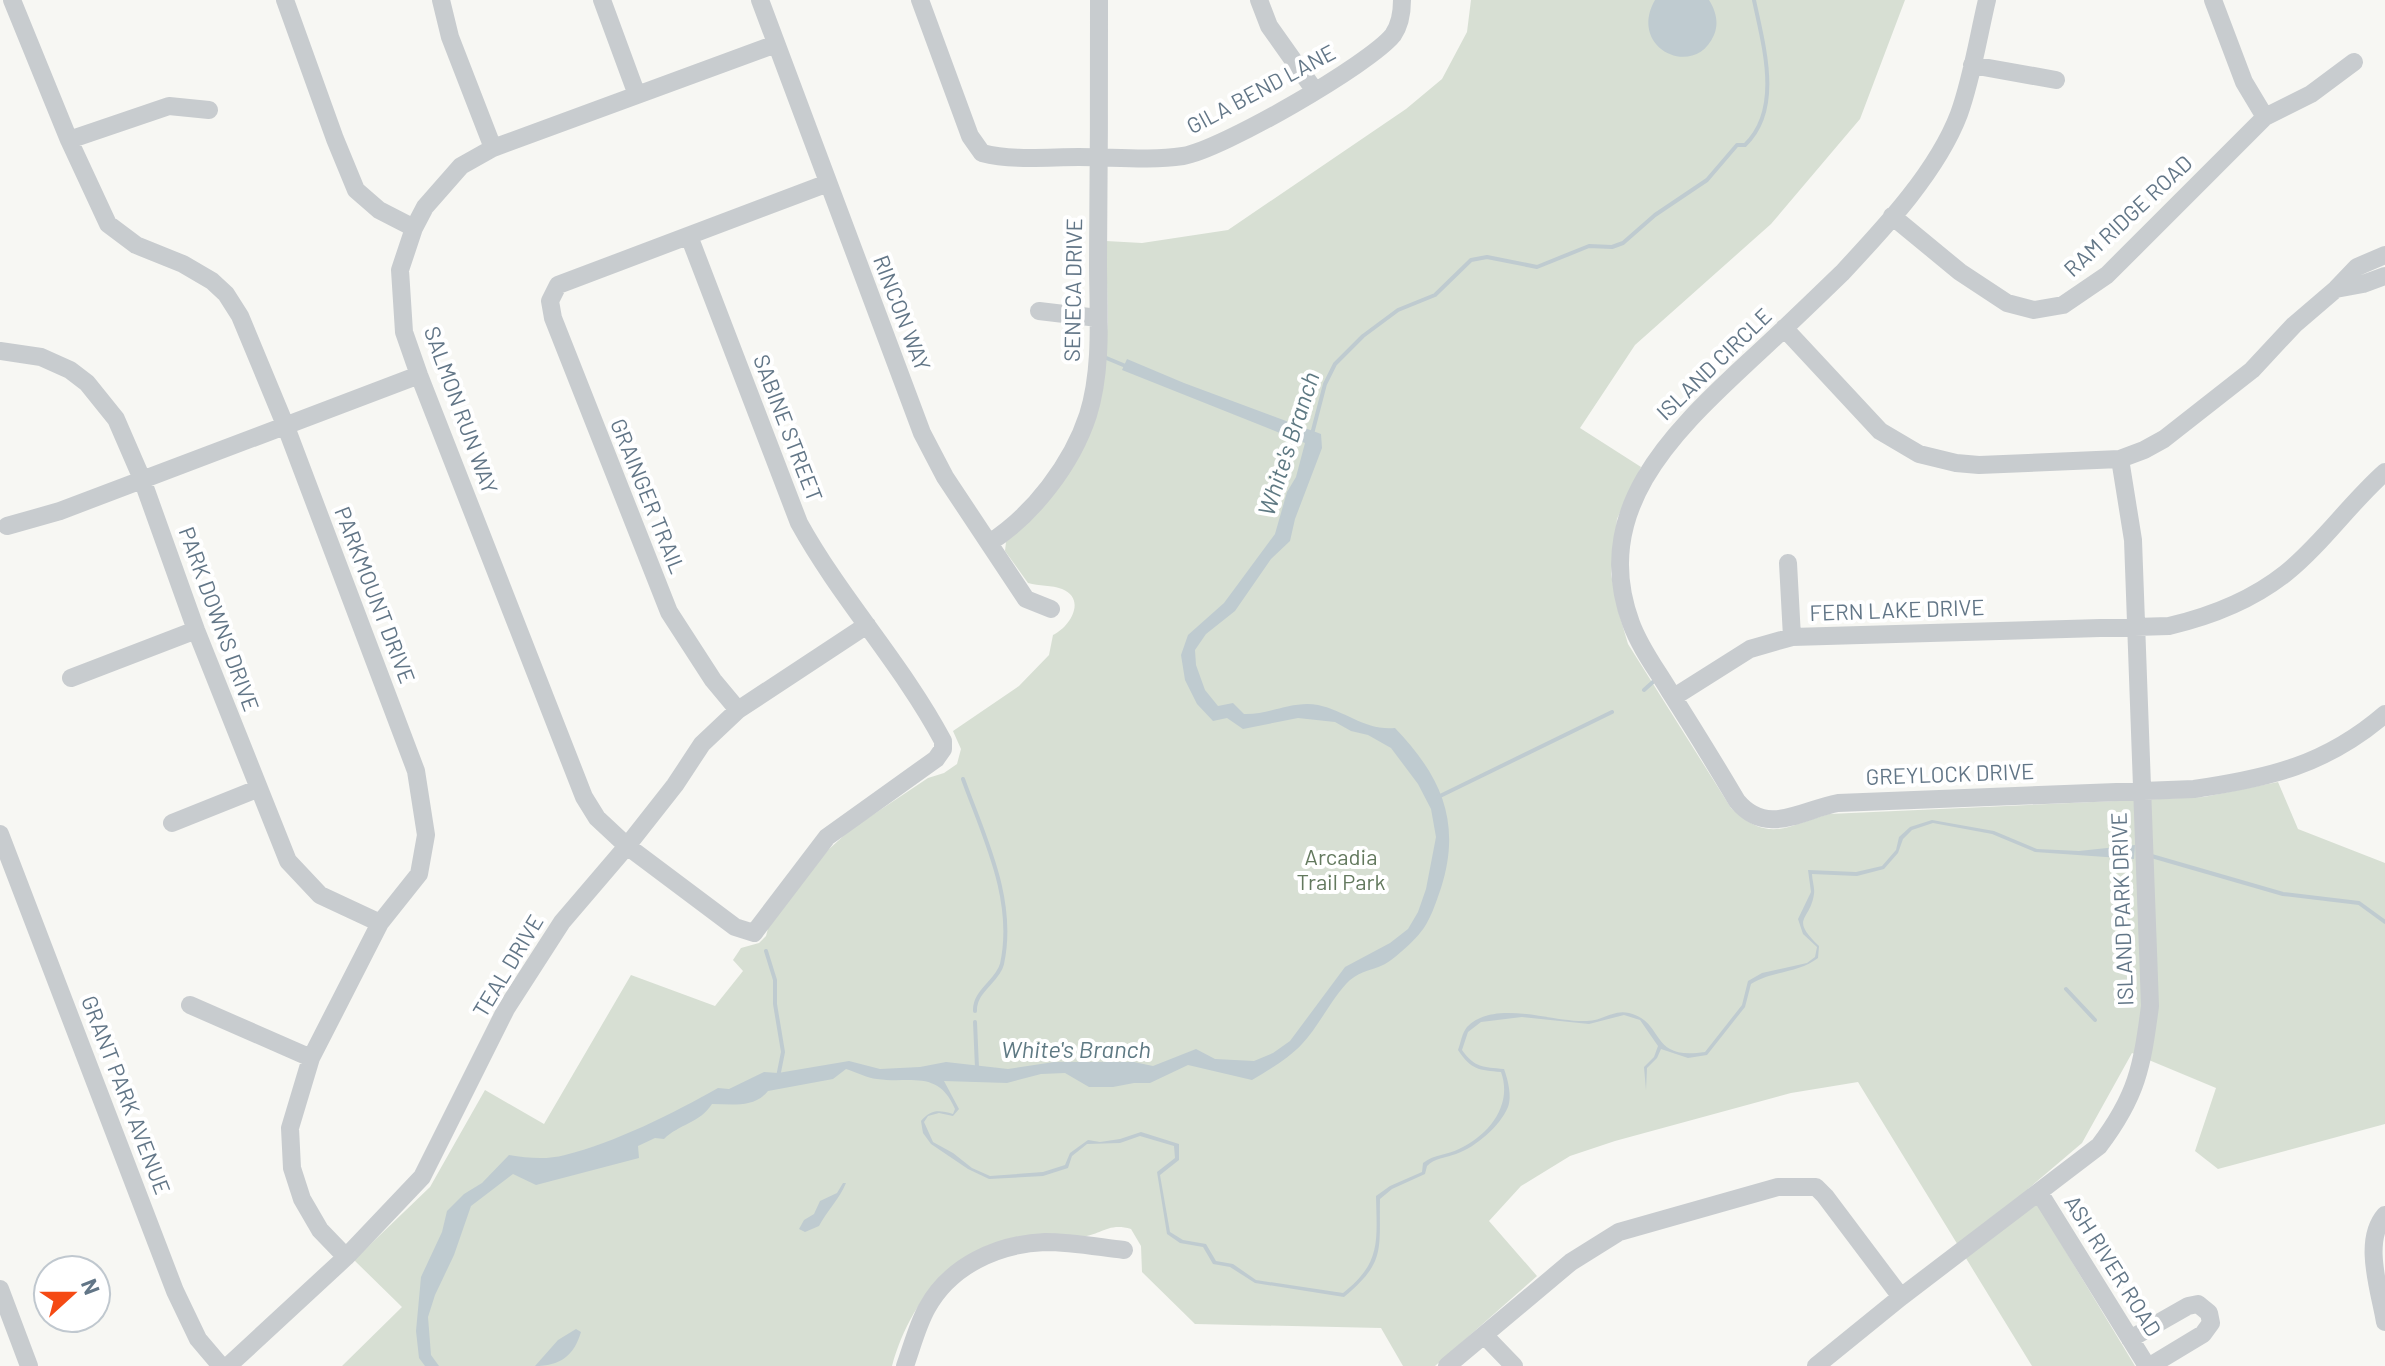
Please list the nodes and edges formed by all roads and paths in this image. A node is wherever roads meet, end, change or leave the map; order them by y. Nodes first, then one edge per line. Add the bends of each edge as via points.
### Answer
1 (12, 0) edge
2 (285, 0) edge
3 (441, 0) edge
4 (602, 0) edge
5 (760, 0) edge
6 (920, 0) edge
7 (1099, 0) edge
8 (1259, 0) edge
9 (1402, 0) edge
10 (1987, 0) edge
11 (2213, 0) edge
12 (776, 44) junction
13 (2354, 62) dead end
14 (1972, 65) junction
15 (2056, 80) dead end
16 (1315, 91) junction
17 (637, 95) junction
18 (209, 110) dead end
19 (2265, 117) junction
20 (69, 140) junction
21 (493, 148) junction
22 (1099, 157) junction
23 (828, 183) junction
24 (1892, 216) junction
25 (414, 228) junction
26 (689, 236) junction
27 (2385, 255) edge
28 (2385, 276) edge
29 (2336, 289) junction
30 (1039, 311) dead end
31 (1098, 318) junction
32 (1784, 328) junction
33 (0, 351) edge
34 (419, 375) junction
35 (286, 427) junction
36 (2120, 459) junction
37 (2385, 472) edge
38 (142, 479) junction
39 (7, 526) dead end
40 (989, 543) junction
41 (1788, 563) dead end
42 (1051, 609) dead end
43 (867, 625) junction
44 (2137, 628) junction
45 (196, 630) junction
46 (1792, 637) junction
47 (71, 678) dead end
48 (1674, 697) junction
49 (738, 710) junction
50 (2383, 721) edge
51 (257, 789) junction
52 (2142, 791) junction
53 (1761, 819) joint
54 (172, 823) dead end
55 (0, 834) edge
56 (627, 846) junction
57 (4, 856) edge
58 (380, 923) junction
59 (190, 1005) dead end
60 (311, 1058) junction
61 (2039, 1192) junction
62 (2381, 1220) edge
63 (1124, 1250) dead end
64 (346, 1257) junction
65 (0, 1289) edge
66 (1901, 1297) junction
67 (2385, 1322) edge
68 (1484, 1335) junction
69 (2130, 1339) junction
70 (29, 1366) edge
71 (221, 1366) edge
72 (228, 1366) edge
73 (905, 1366) edge
74 (1447, 1366) edge
75 (1514, 1366) edge
76 (1816, 1366) edge
77 (2149, 1366) edge

1 - 20 street, PARKMOUNT DRIVE
2 - 25 street via 356,190 379,210
3 - 21 street
4 - 17 street
5 - 12 street, RINCON WAY
6 - 22 street, GILA BEND LANE via 977,149 989,155
7 - 22 street, SENECA DRIVE
8 - 16 street via 1269,26
9 - 16 street, GILA BEND LANE via 1396,32 1380,49
10 - 14 street, ISLAND CIRCLE
11 - 19 street via 2244,82
12 - 17 street, SALMON RUN WAY
12 - 23 street, RINCON WAY
13 - 19 street, RAM RIDGE ROAD via 2311,94
14 - 15 street
14 - 24 street, ISLAND CIRCLE via 1941,151
16 - 22 street, GILA BEND LANE via 1206,150 1182,156
17 - 21 street, SALMON RUN WAY
18 - 20 street via 169,106
19 - 24 street, RAM RIDGE ROAD via 2107,275 2063,305 2034,310 2007,303
20 - 35 street, PARKMOUNT DRIVE via 108,224 136,245 212,281 226,294
21 - 25 street, SALMON RUN WAY via 461,166
22 - 31 street, SENECA DRIVE
23 - 26 street
23 - 40 street, RINCON WAY via 922,433
24 - 32 street, ISLAND CIRCLE
25 - 34 street, SALMON RUN WAY via 400,270 404,332
26 - 43 street, SABINE STREET via 799,523
26 - 49 street, GRAINGER TRAIL via 558,285 550,301 669,612
27 - 29 street via 2357,267
28 - 29 street
29 - 36 street via 2252,370 2164,439
30 - 31 street
31 - 40 street, SENECA DRIVE via 1094,388 1078,440 1025,515
32 - 36 street via 1880,431 1919,454 1979,465
32 - 48 street, ISLAND CIRCLE via 1681,426 1631,506 1619,564 1621,587 1632,627
33 - 38 street, PARK DOWNS DRIVE via 41,357 87,383 116,419
34 - 35 street
34 - 56 street, SALMON RUN WAY via 584,797 597,818
35 - 38 street
35 - 58 street, PARKMOUNT DRIVE via 416,771 426,835 419,874
36 - 44 street, ISLAND PARK DRIVE via 2133,540
37 - 44 street, FERN LAKE DRIVE via 2286,573 2249,597 2204,618
38 - 39 street
38 - 45 street, PARK DOWNS DRIVE
40 - 42 street, RINCON WAY via 1026,599
41 - 46 street
43 - 49 street, TEAL DRIVE
43 - 56 street, SABINE STREET via 929,717 943,749 827,837 754,933 735,927
44 - 46 street, FERN LAKE DRIVE
44 - 52 street, ISLAND PARK DRIVE
45 - 47 street
45 - 51 street, PARK DOWNS DRIVE
46 - 48 street, FERN LAKE DRIVE via 1750,649
48 - 53 street, ISLAND CIRCLE via 1737,801
49 - 56 street, TEAL DRIVE via 702,744
50 - 52 street, GREYLOCK DRIVE via 2334,751 2270,777
51 - 54 street
51 - 58 street, PARK DOWNS DRIVE via 288,861 304,882
52 - 53 street, GREYLOCK DRIVE via 1838,803 1781,819
52 - 61 street, ISLAND PARK DRIVE via 2150,1006 2138,1078 2120,1118 2099,1146
55 - 57 street, GRANT PARK AVENUE
56 - 64 street, TEAL DRIVE via 562,922 506,1009 422,1177
57 - 71 street, GRANT PARK AVENUE via 175,1291 198,1339
58 - 60 street, PARKMOUNT DRIVE
59 - 60 street
60 - 64 street, PARKMOUNT DRIVE via 290,1128 292,1168 320,1230
61 - 66 street, ISLAND PARK DRIVE
61 - 69 street, ASH RIVER ROAD
62 - 67 street via 2374,1250
63 - 73 street via 1045,1242 976,1260 946,1280 932,1300
64 - 72 street, TEAL DRIVE
65 - 70 street
66 - 68 street via 1816,1187 1778,1187 1619,1232 1571,1262
66 - 76 street, ISLAND PARK DRIVE
68 - 74 street
68 - 75 street
69 - 77 street, ASH RIVER ROAD
69 - 77 street via 2188,1306 2198,1304 2209,1313 2211,1323 2203,1334

